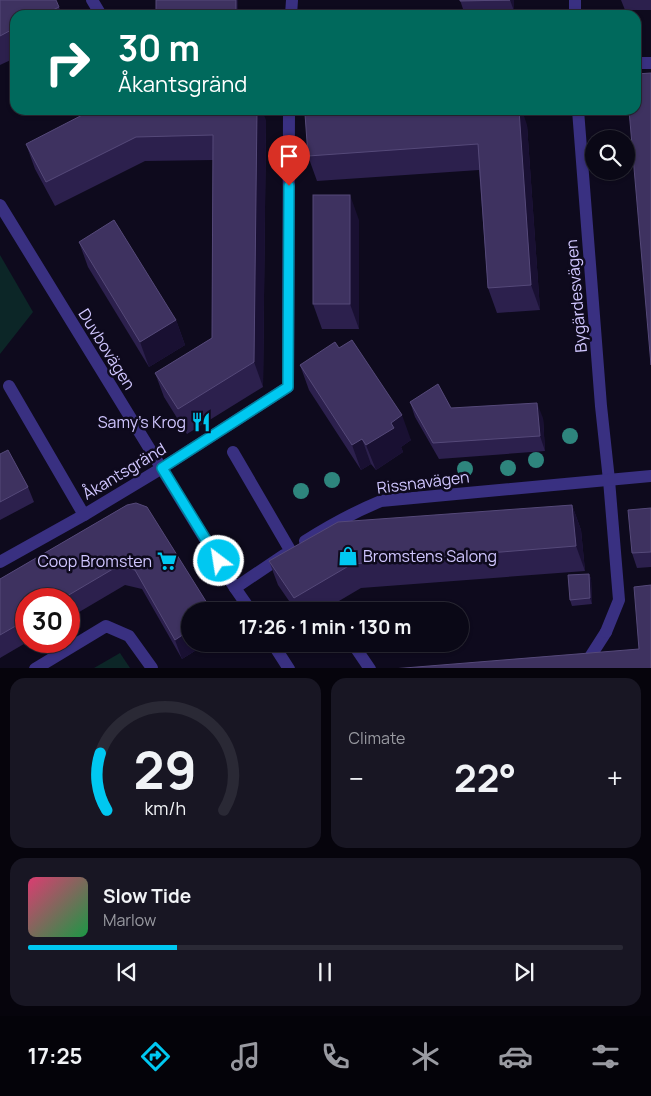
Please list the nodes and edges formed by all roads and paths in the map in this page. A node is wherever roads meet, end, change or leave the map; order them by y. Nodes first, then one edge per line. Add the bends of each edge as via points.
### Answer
1 (289, 115) edge
2 (578, 115) edge
3 (0, 205) edge
4 (10, 386) dead end
5 (233, 452) dead end
6 (162, 468) junction
7 (651, 476) edge
8 (609, 480) junction
9 (84, 515) junction
10 (290, 550) junction
11 (0, 562) edge
12 (235, 588) junction
13 (245, 602) edge
14 (279, 652) edge
15 (359, 652) edge
16 (35, 668) edge
17 (152, 668) edge
18 (290, 668) edge
19 (370, 668) edge
20 (575, 668) edge

1 - 6 street, Åkantsgränd via 288,387
2 - 8 street, Bygärdesvägen
3 - 6 street, Duvbovägen
4 - 9 street
5 - 10 street
6 - 9 street, Åkantsgränd
6 - 12 street, Duvbovägen
7 - 8 street, Rissnavägen
8 - 10 street, Rissnavägen via 381,501 329,526
8 - 20 street via 619,600 606,632 583,668
9 - 11 street, Åkantsgränd
10 - 12 street, Rissnavägen
12 - 13 street, Duvbovägen
14 - 18 street
15 - 19 street
16 - 17 street via 106,626 129,636

